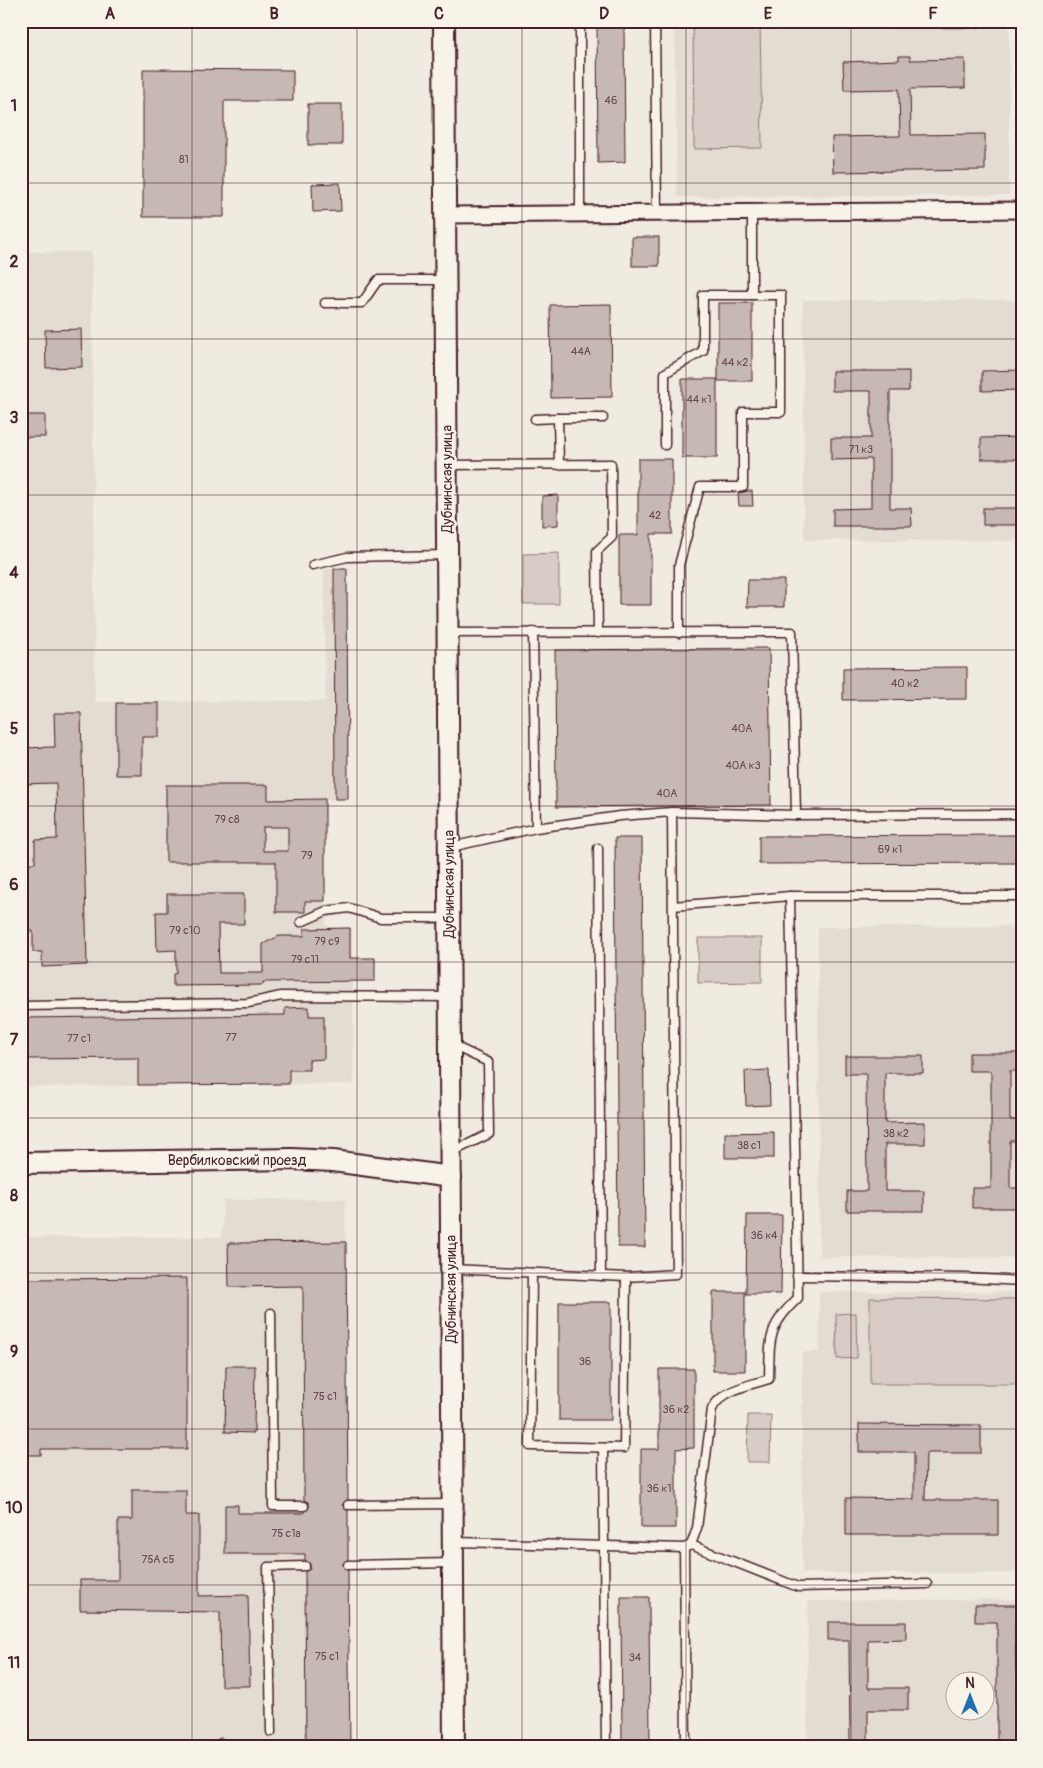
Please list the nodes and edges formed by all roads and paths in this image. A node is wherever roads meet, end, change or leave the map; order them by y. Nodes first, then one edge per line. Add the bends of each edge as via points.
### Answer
1 (444, 21) edge
2 (580, 21) edge
3 (655, 21) edge
4 (1022, 210) edge
5 (657, 212) junction
6 (752, 212) junction
7 (580, 213) junction
8 (447, 215) junction
9 (446, 280) junction
10 (752, 295) junction
11 (325, 303) dead end
12 (558, 418) junction
13 (602, 418) dead end
14 (536, 419) dead end
15 (666, 445) dead end
16 (447, 465) junction
17 (559, 465) junction
18 (447, 555) junction
19 (313, 565) dead end
20 (533, 632) junction
21 (448, 633) junction
22 (598, 633) junction
23 (679, 633) junction
24 (672, 812) junction
25 (1022, 814) edge
26 (796, 815) junction
27 (536, 828) junction
28 (449, 847) junction
29 (598, 848) dead end
30 (790, 896) junction
31 (1022, 896) edge
32 (673, 906) junction
33 (449, 918) junction
34 (301, 922) dead end
35 (450, 997) junction
36 (21, 1006) edge
37 (450, 1044) junction
38 (451, 1153) junction
39 (21, 1163) edge
40 (451, 1177) junction
41 (450, 1269) junction
42 (532, 1273) junction
43 (601, 1276) junction
44 (797, 1276) junction
45 (626, 1277) junction
46 (1022, 1281) edge
47 (271, 1313) dead end
48 (603, 1448) junction
49 (452, 1504) junction
50 (348, 1505) dead end
51 (304, 1506) dead end
52 (452, 1542) junction
53 (604, 1546) junction
54 (687, 1547) junction
55 (452, 1563) junction
56 (348, 1565) dead end
57 (305, 1566) dead end
58 (928, 1584) dead end
59 (271, 1732) dead end
60 (454, 1747) edge
61 (606, 1747) edge
62 (686, 1747) edge

1 - 8 street, Дубнинская улица
2 - 7 lane
3 - 5 lane
4 - 6 street
5 - 6 street
5 - 7 street
6 - 10 lane
7 - 8 street
8 - 9 street, Дубнинская улица
9 - 11 lane via 378,280 362,302
9 - 16 street, Дубнинская улица
10 - 15 lane via 703,295 703,351 666,373
10 - 23 lane via 781,295 781,412 743,412 742,487 700,487 679,565
12 - 13 lane
12 - 14 lane
12 - 17 lane
16 - 17 lane
16 - 18 street, Дубнинская улица
17 - 22 lane via 611,464 612,537 597,551
18 - 19 lane via 346,557
18 - 21 street, Дубнинская улица
20 - 21 lane
20 - 22 lane
20 - 27 lane
21 - 28 street, Дубнинская улица
22 - 23 lane
23 - 26 lane via 792,632
24 - 26 lane
24 - 27 lane
24 - 32 lane
25 - 26 lane
27 - 28 lane
28 - 33 street, Дубнинская улица
29 - 43 lane
30 - 31 lane
30 - 32 lane
30 - 44 lane
32 - 45 lane via 676,1274
33 - 34 lane via 381,918 349,908 326,911
33 - 35 street, Дубнинская улица
35 - 36 lane via 281,996 248,1003
35 - 37 street, Дубнинская улица
37 - 38 street, Дубнинская улица
37 - 38 lane via 488,1062 490,1134
38 - 40 street, Дубнинская улица
39 - 40 street, Вербилковский проезд via 333,1161
40 - 41 street, Дубнинская улица
41 - 42 lane
41 - 49 street, Дубнинская улица
42 - 43 lane
42 - 48 lane via 530,1446
43 - 45 lane
44 - 46 lane
44 - 54 lane via 798,1298 775,1324 770,1340 769,1379 735,1390 715,1403 712,1409 697,1528
45 - 48 lane via 624,1448
47 - 51 lane via 272,1506
48 - 53 lane
49 - 50 lane
49 - 52 street, Дубнинская улица
52 - 53 lane
52 - 55 street, Дубнинская улица
53 - 54 lane
53 - 61 lane
54 - 58 lane via 798,1587
54 - 62 lane
55 - 56 lane
55 - 60 street, Дубнинская улица
57 - 59 lane via 268,1567

